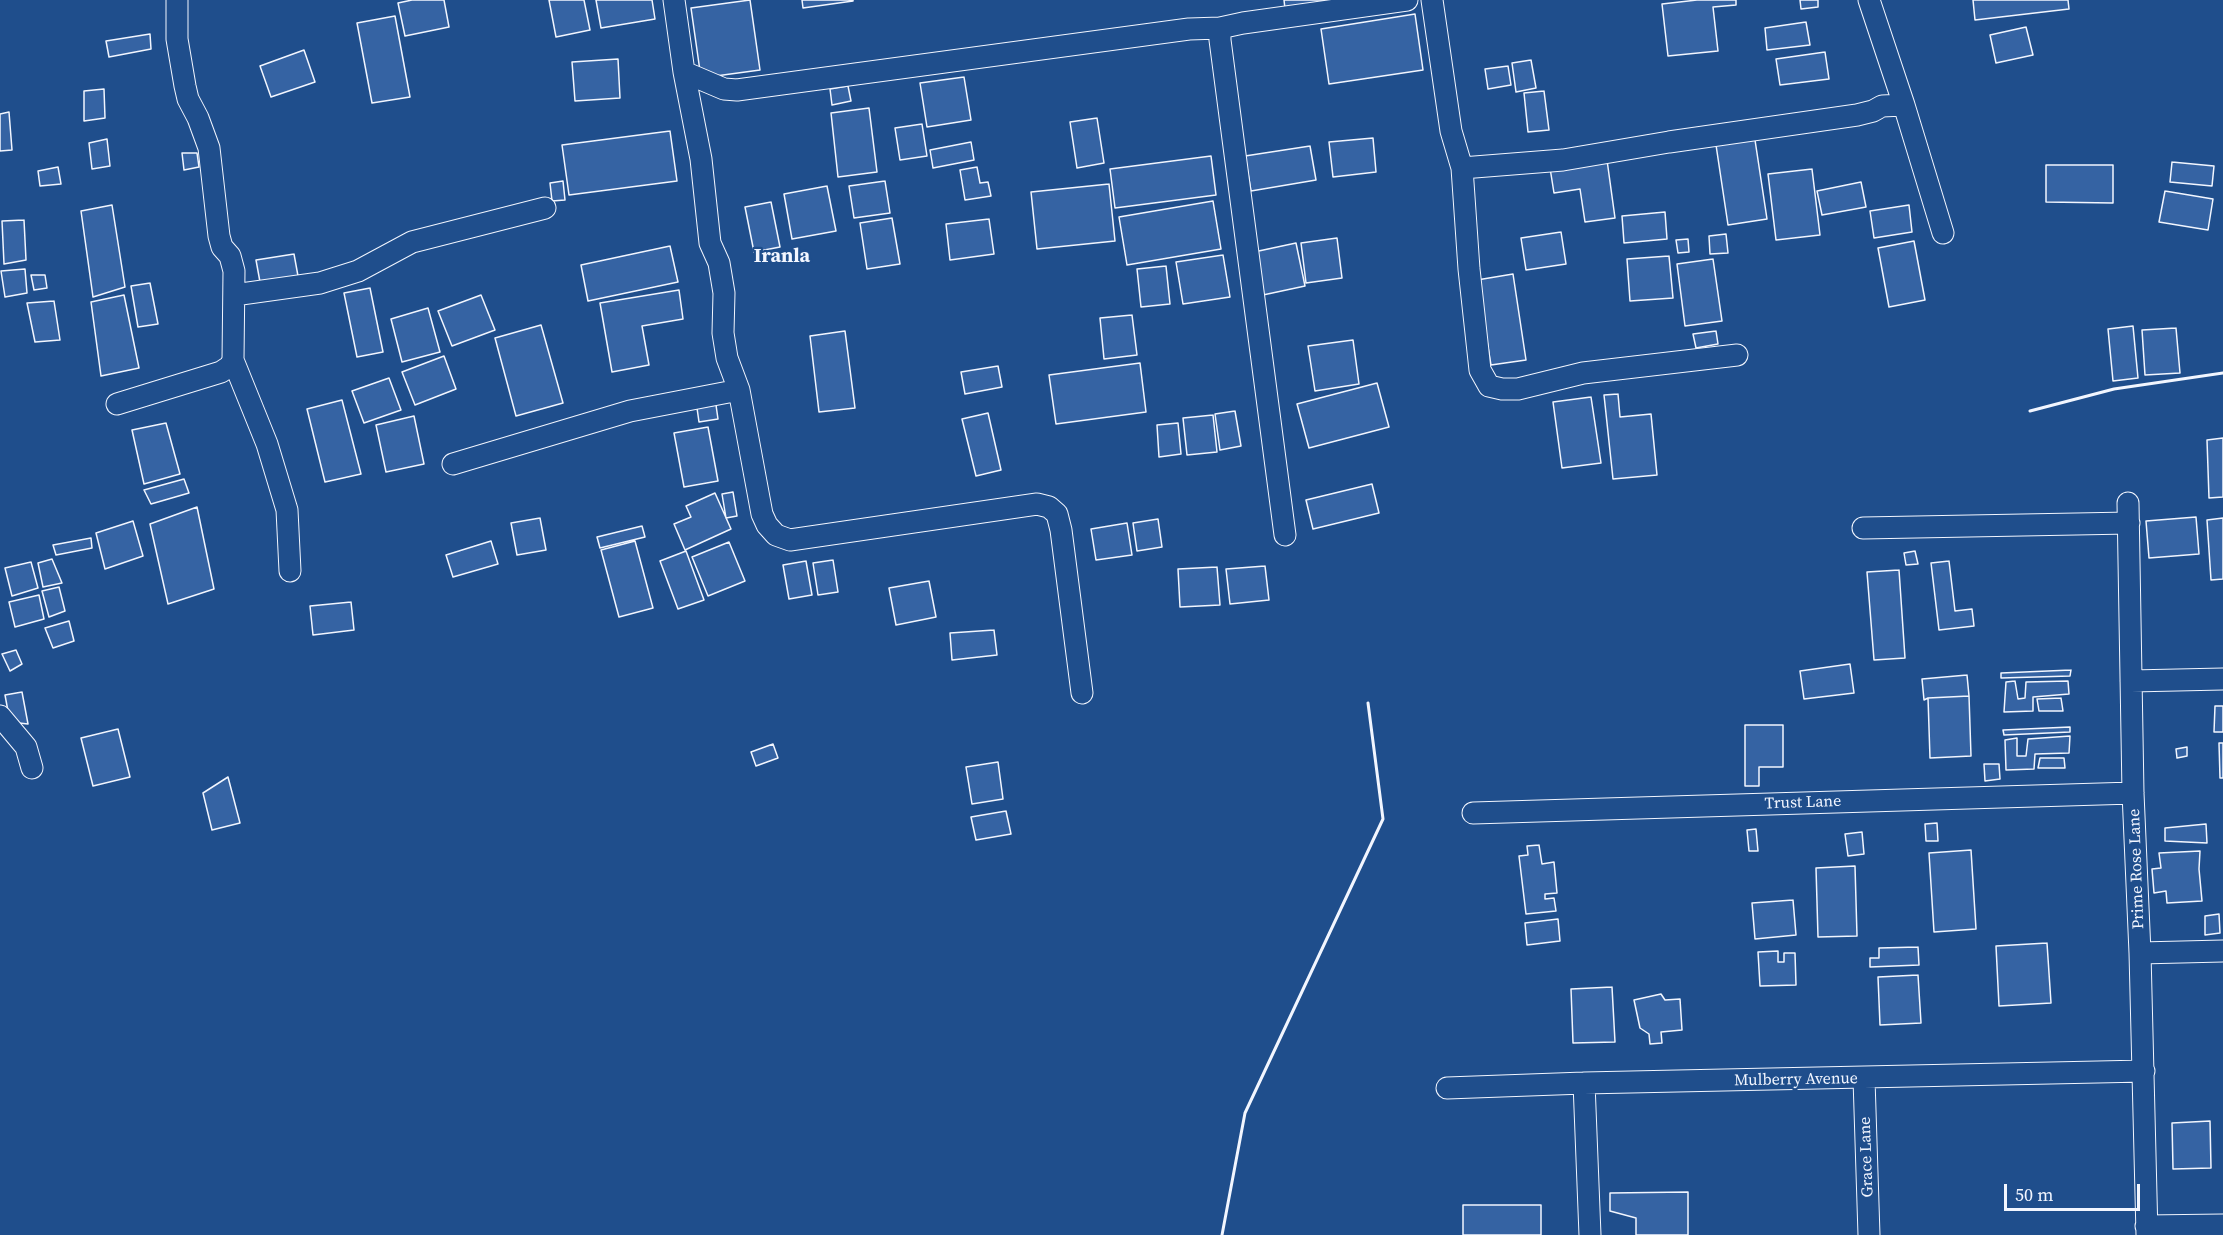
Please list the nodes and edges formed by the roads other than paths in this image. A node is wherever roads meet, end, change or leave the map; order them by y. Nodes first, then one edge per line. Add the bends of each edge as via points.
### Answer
1 (177, 0) edge
2 (674, 0) edge
3 (1407, 0) edge
4 (1432, 0) edge
5 (1869, 0) edge
6 (1220, 28) junction
7 (684, 72) junction
8 (1904, 105) junction
9 (1462, 168) junction
10 (545, 208) dead end
11 (1943, 233) dead end
12 (234, 295) junction
13 (1737, 355) dead end
14 (233, 360) junction
15 (739, 390) junction
16 (117, 404) dead end
17 (453, 464) dead end
18 (1863, 528) dead end
19 (1285, 535) dead end
20 (290, 571) dead end
21 (2223, 679) edge
22 (2131, 681) junction
23 (1082, 693) dead end
24 (0, 716) edge
25 (32, 768) dead end
26 (2133, 793) junction
27 (1473, 813) dead end
28 (2223, 951) edge
29 (2140, 953) junction
30 (2144, 1071) junction
31 (1864, 1079) junction
32 (1584, 1083) junction
33 (1447, 1088) dead end
34 (2223, 1225) edge
35 (2147, 1231) edge
36 (1590, 1235) edge
37 (1869, 1235) edge

1 - 12 street via 177,39 183,77 208,148 219,236 234,271
2 - 7 street
3 - 6 street
4 - 9 street via 1451,130
5 - 8 street
6 - 7 street via 1189,28 737,90 724,89
6 - 19 street
7 - 15 street via 701,159 710,243 719,263 724,293 727,358
8 - 9 street via 1563,160
8 - 11 street
9 - 13 street via 1480,370 1489,386 1518,388 1583,373
10 - 12 street via 412,242 358,271 320,283
12 - 14 street
14 - 16 street via 221,372
14 - 20 street via 267,444 287,510
15 - 17 street via 630,411
15 - 23 street via 762,514 776,536 790,540 1037,504 1057,514
18 - 22 street, Prime Rose Lane via 2129,513
21 - 22 street
22 - 26 street, Prime Rose Lane
24 - 25 street via 26,747
26 - 27 street, Trust Lane
26 - 29 street, Prime Rose Lane
28 - 29 street
29 - 30 street, Prime Rose Lane
30 - 31 street, Mulberry Avenue
30 - 35 street, Prime Rose Lane
31 - 32 street, Mulberry Avenue
31 - 37 street, Grace Lane
32 - 33 street, Mulberry Avenue
32 - 36 street
34 - 35 street

